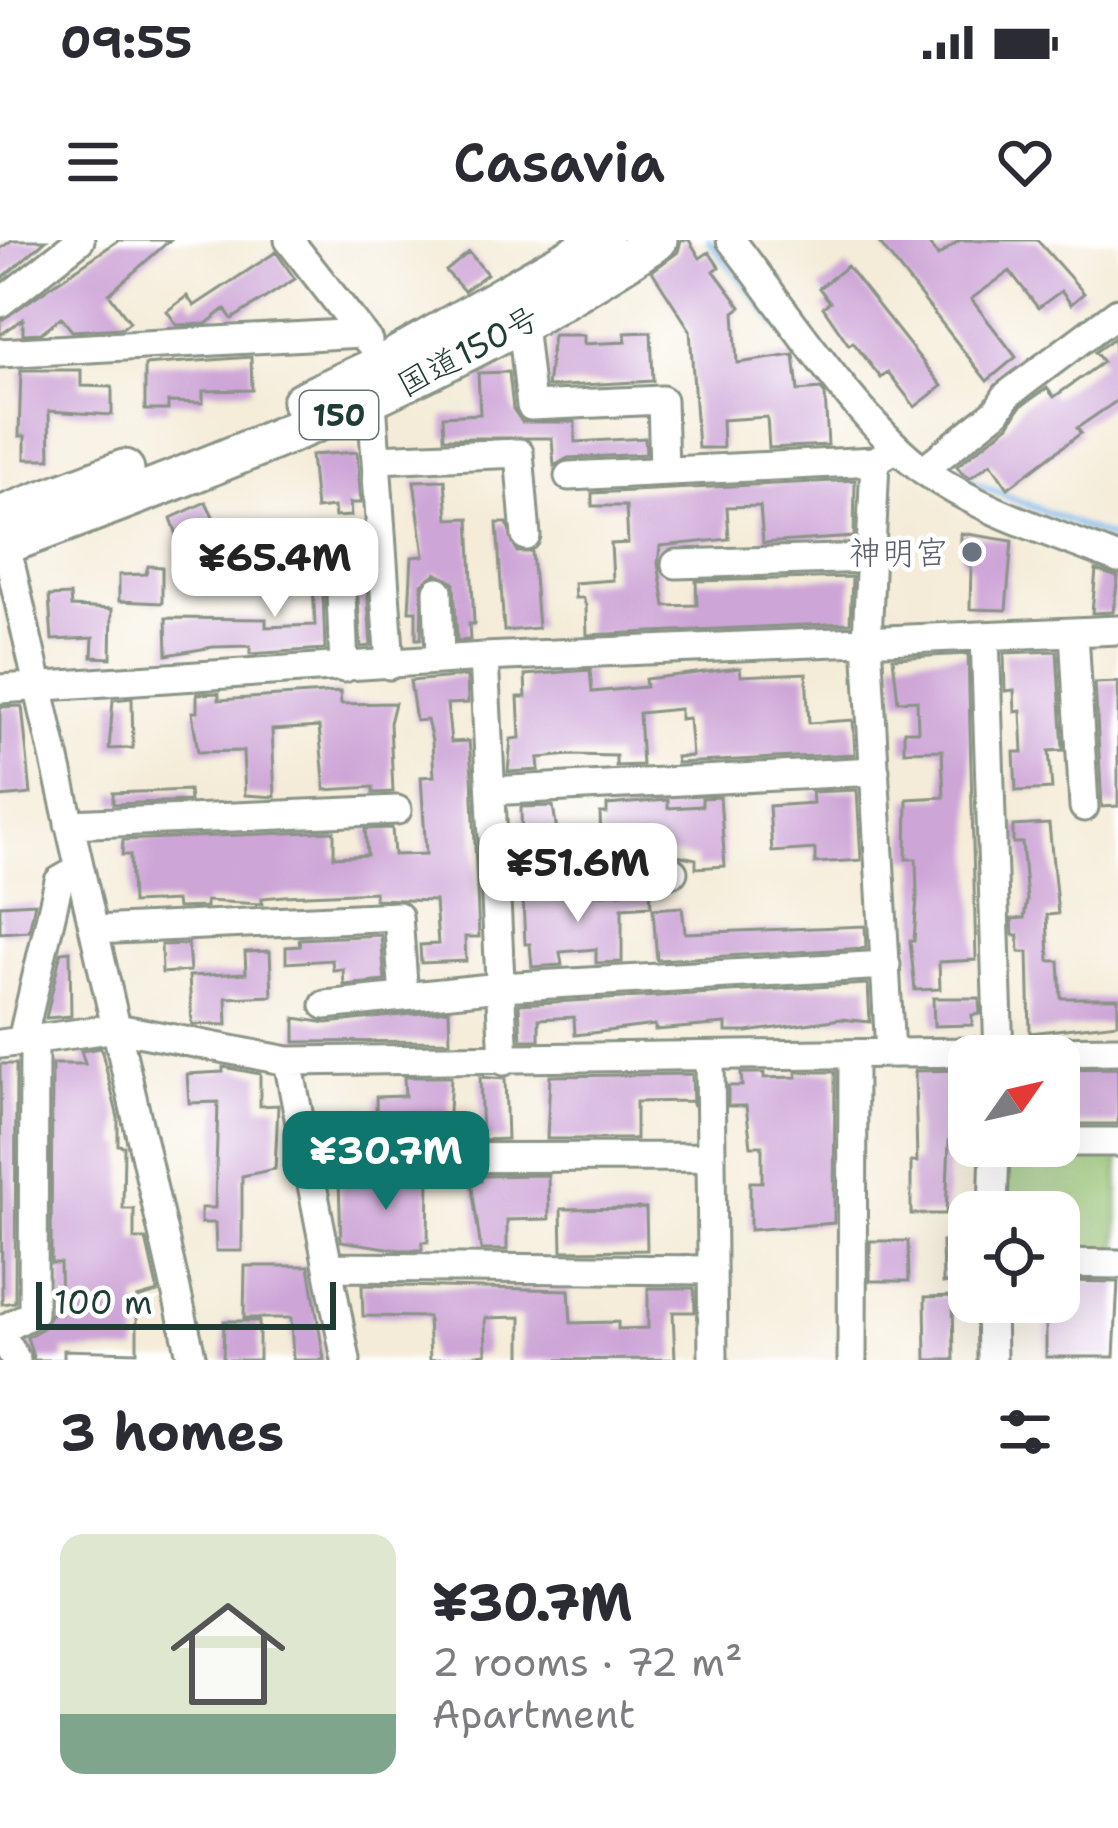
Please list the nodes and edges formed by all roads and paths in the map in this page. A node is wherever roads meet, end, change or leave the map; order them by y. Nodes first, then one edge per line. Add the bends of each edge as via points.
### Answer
1 (80, 240) edge
2 (289, 240) edge
3 (602, 240) edge
4 (658, 240) edge
5 (731, 240) edge
6 (0, 303) edge
7 (1118, 312) edge
8 (522, 323) junction
9 (361, 333) junction
10 (0, 353) edge
11 (388, 362) junction
12 (372, 401) junction
13 (886, 454) junction
14 (376, 458) junction
15 (923, 470) junction
16 (664, 471) junction
17 (568, 476) dead end
18 (1, 527) edge
19 (526, 536) dead end
20 (871, 558) junction
21 (1118, 559) edge
22 (676, 563) dead end
23 (438, 591) dead end
24 (341, 593) dead end
25 (1118, 630) edge
26 (1074, 632) junction
27 (985, 636) junction
28 (868, 640) junction
29 (484, 657) junction
30 (440, 660) junction
31 (390, 665) junction
32 (344, 668) junction
33 (38, 688) junction
34 (0, 689) edge
35 (875, 771) junction
36 (490, 790) junction
37 (1084, 808) dead end
38 (397, 810) dead end
39 (70, 824) junction
40 (80, 869) junction
41 (674, 872) dead end
42 (495, 883) junction
43 (94, 930) junction
44 (886, 965) junction
45 (500, 987) junction
46 (404, 997) junction
47 (325, 1005) dead end
48 (117, 1028) junction
49 (998, 1035) edge
50 (19, 1041) edge
51 (1080, 1051) edge
52 (1118, 1051) edge
53 (948, 1052) edge
54 (890, 1053) junction
55 (853, 1055) junction
56 (710, 1056) junction
57 (504, 1060) junction
58 (288, 1061) junction
59 (1080, 1142) edge
60 (1118, 1142) edge
61 (711, 1156) junction
62 (307, 1158) junction
63 (1080, 1264) edge
64 (1118, 1264) edge
65 (328, 1267) junction
66 (712, 1270) junction
67 (991, 1323) edge
68 (0, 1332) edge
69 (16, 1360) edge
70 (193, 1360) edge
71 (346, 1360) edge
72 (713, 1360) edge
73 (852, 1360) edge
74 (992, 1360) edge

1 - 6 street
2 - 9 street
3 - 11 highway, 国道150号 / 150
4 - 8 highway, 国道150号 / 150
5 - 13 street
7 - 15 street
8 - 12 highway, 国道150号 / 150
8 - 16 street via 531,406 662,400
9 - 10 street
9 - 11 street
11 - 18 highway, 国道150号 / 150
12 - 14 street
12 - 18 highway, 国道150号 / 150
13 - 15 street
13 - 16 street
13 - 20 street
14 - 19 street via 519,453
14 - 31 street
15 - 21 street via 973,500
16 - 17 street
18 - 33 street
20 - 22 street
20 - 28 street
23 - 30 street
24 - 32 street
25 - 26 street
26 - 27 street
26 - 37 street
27 - 28 street
27 - 49 street
28 - 29 street
28 - 35 street
29 - 30 street
29 - 36 street
30 - 31 street
31 - 32 street
32 - 33 street
33 - 34 street
33 - 39 street
35 - 36 street
35 - 44 street
36 - 42 street
38 - 39 street
39 - 40 street
40 - 43 street
40 - 50 street via 58,881
41 - 42 street
42 - 45 street
43 - 46 street via 398,916
43 - 48 street
44 - 45 street
44 - 54 street
45 - 46 street
45 - 57 street
46 - 47 street
48 - 50 street
48 - 58 street
48 - 70 street
50 - 68 street via 33,1312
51 - 52 street
53 - 54 street
54 - 55 street
55 - 56 street
55 - 73 street
56 - 57 street
56 - 61 street
57 - 58 street
58 - 62 street
59 - 60 street
61 - 62 street
61 - 66 street
62 - 65 street
63 - 64 street
65 - 66 street
65 - 71 street
66 - 72 street
67 - 74 street
68 - 69 street

